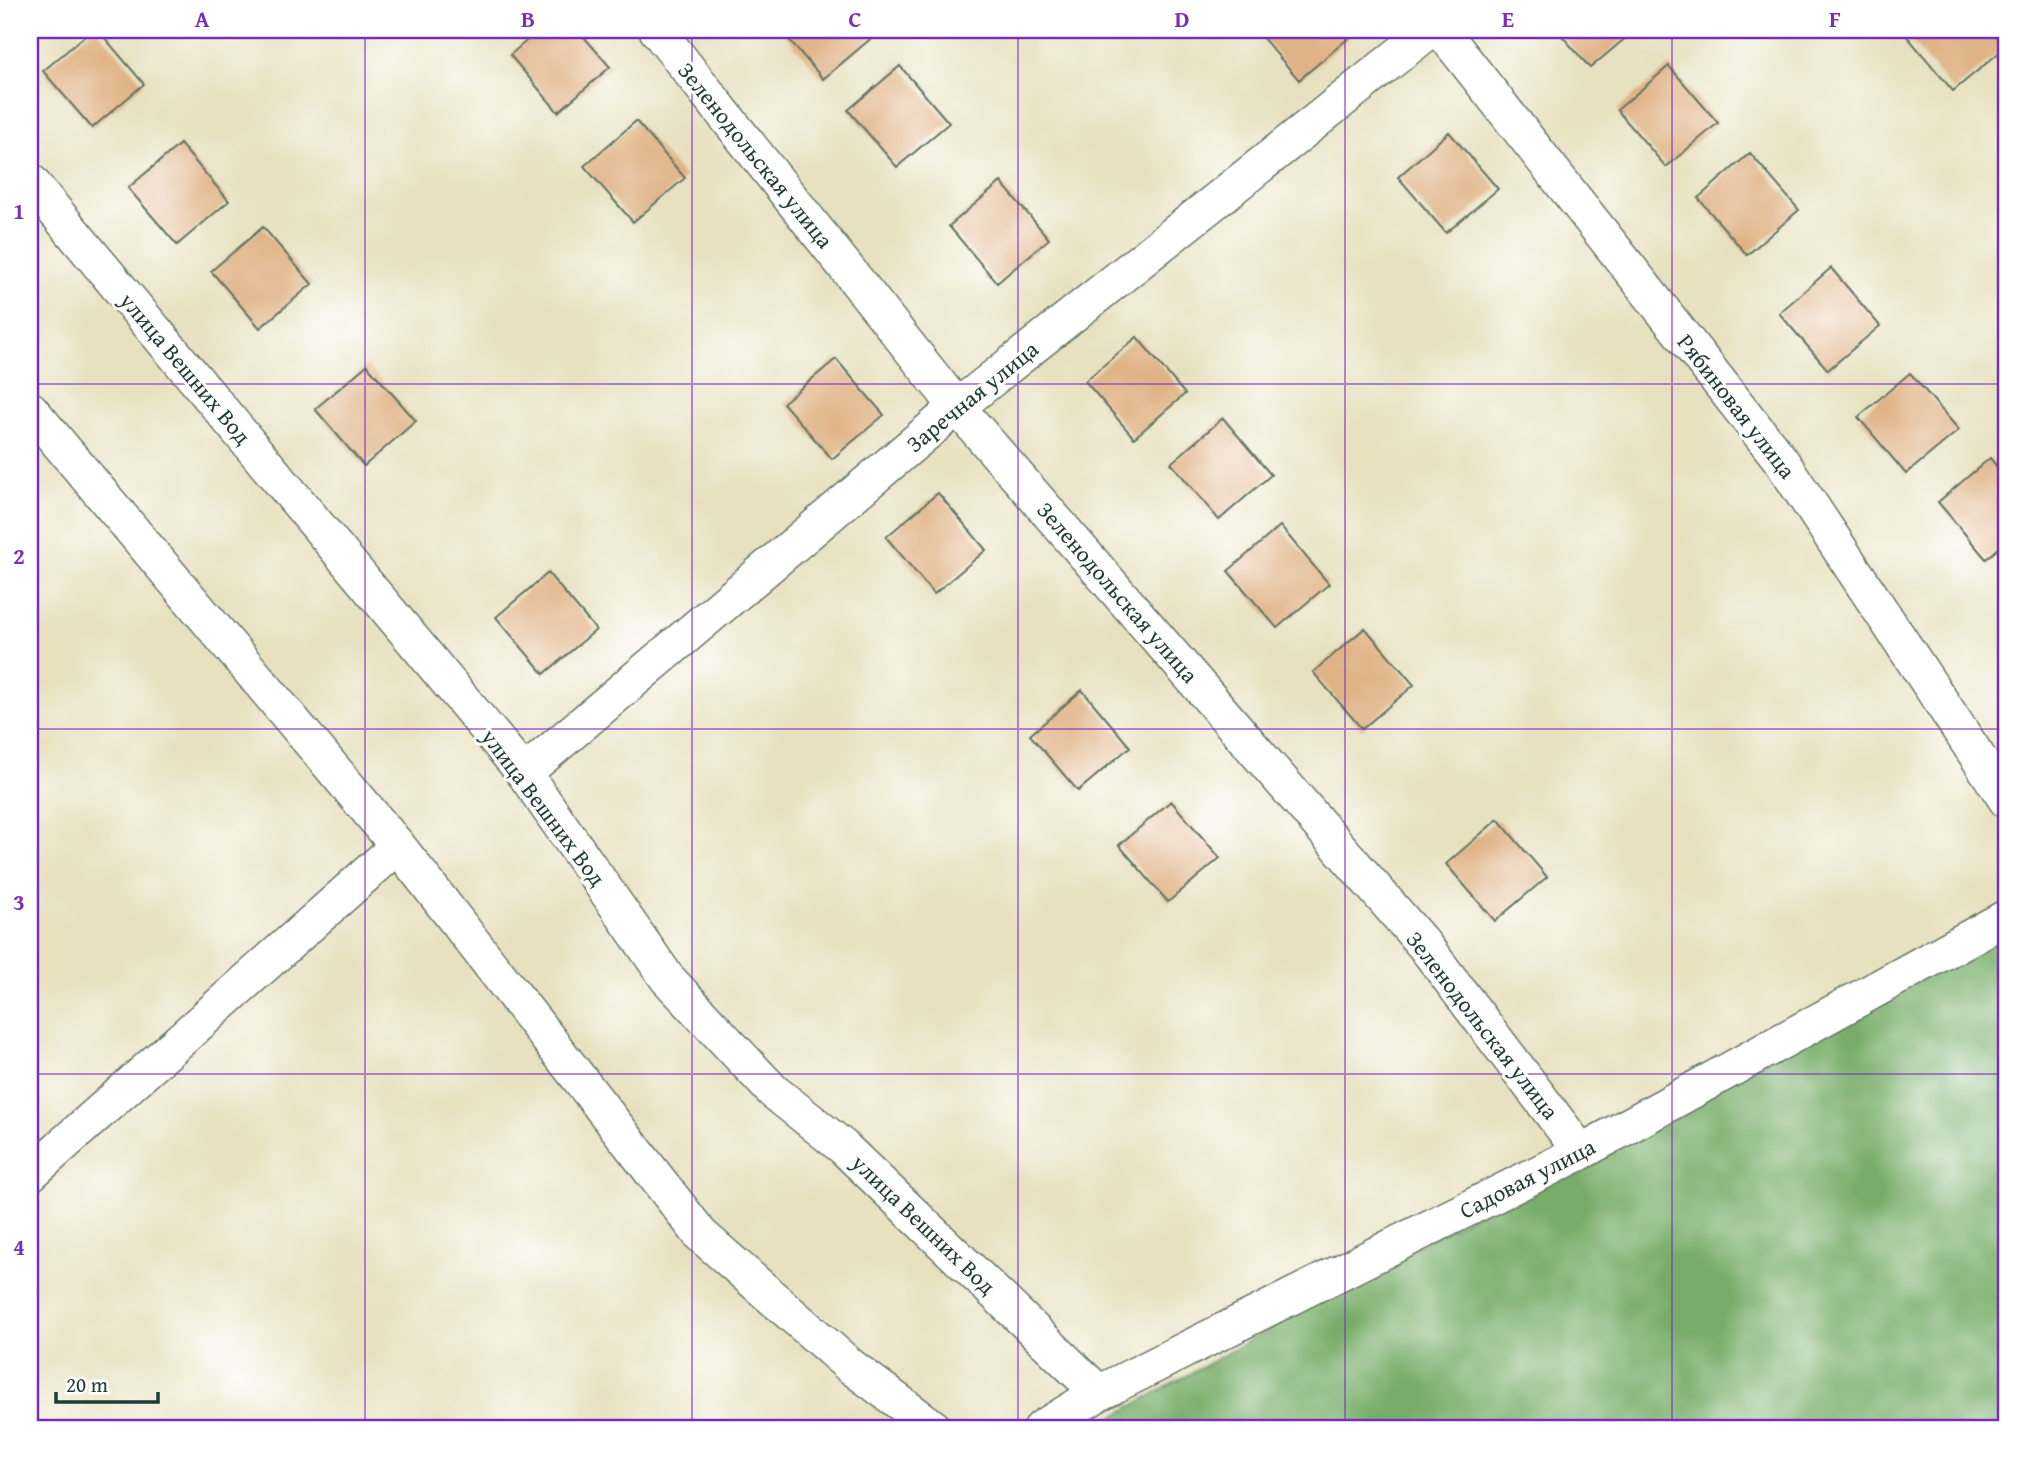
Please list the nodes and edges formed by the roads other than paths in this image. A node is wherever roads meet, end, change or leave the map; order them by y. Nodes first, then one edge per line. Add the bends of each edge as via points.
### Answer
1 (657, 30) edge
2 (1430, 30) edge
3 (1441, 30) edge
4 (30, 181) edge
5 (957, 407) junction
6 (30, 409) edge
7 (524, 773) junction
8 (2007, 801) edge
9 (398, 846) junction
10 (2007, 917) edge
11 (1581, 1152) junction
12 (30, 1174) edge
13 (1099, 1393) junction
14 (934, 1428) edge
15 (1042, 1428) edge

1 - 5 street, Зеленодольская улица
2 - 5 street, Заречная улица
3 - 8 street, Рябиновая улица via 1780,459
4 - 7 street, улица Вешних Вод
5 - 7 street, Заречная улица
5 - 11 street, Зеленодольская улица via 1424,945
6 - 9 street
7 - 13 street, улица Вешних Вод via 676,987 772,1090 843,1147
9 - 12 street
9 - 14 street via 701,1235 849,1365
10 - 11 street, Садовая улица
11 - 13 street, Садовая улица
13 - 15 street, Садовая улица

